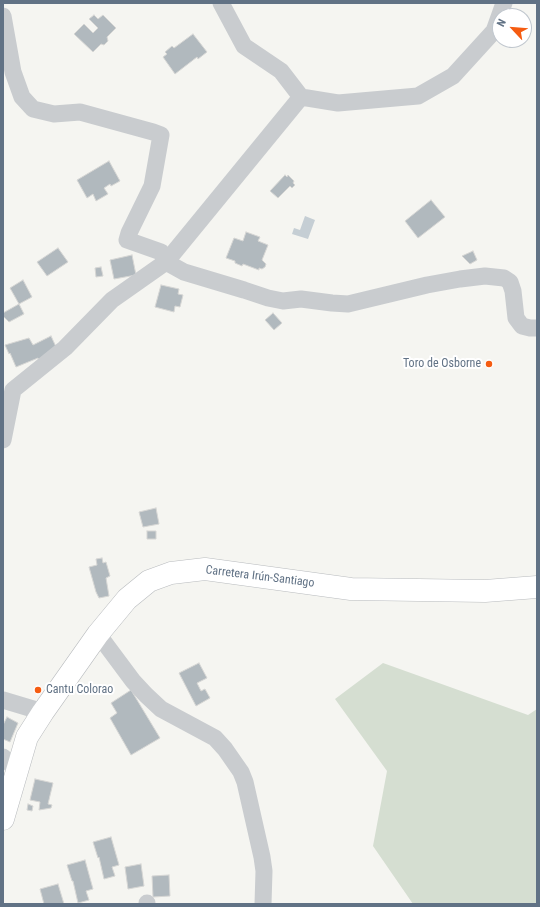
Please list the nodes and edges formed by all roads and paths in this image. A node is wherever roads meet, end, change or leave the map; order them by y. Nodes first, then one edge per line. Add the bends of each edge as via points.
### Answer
1 (221, 3) edge
2 (504, 3) edge
3 (3, 16) edge
4 (300, 97) junction
5 (166, 262) junction
6 (537, 328) edge
7 (3, 440) edge
8 (537, 587) edge
9 (98, 634) junction
10 (3, 700) edge
11 (43, 712) junction
12 (10, 763) edge
13 (3, 819) edge
14 (263, 904) edge

1 - 4 street via 244,46 281,71
2 - 4 street via 494,31 453,76 418,96 338,103
3 - 5 street via 13,72 22,96 33,109 54,114 80,112 161,135 152,186 128,240 161,252
4 - 5 street
5 - 6 street via 184,272 283,301 301,299 348,304 460,279 485,276 504,278 510,282 513,291 516,318 522,326
5 - 7 street via 112,300 65,348 13,390
8 - 9 highway, Carretera Irún-Santiago via 485,591 351,589 205,569 171,573 149,581 127,599
9 - 11 highway, Carretera Irún-Santiago
9 - 14 street via 146,695 161,709 215,738 241,772 262,857
10 - 11 street
11 - 12 highway, Carretera Irún-Santiago
12 - 13 highway, Carretera Irún-Santiago

